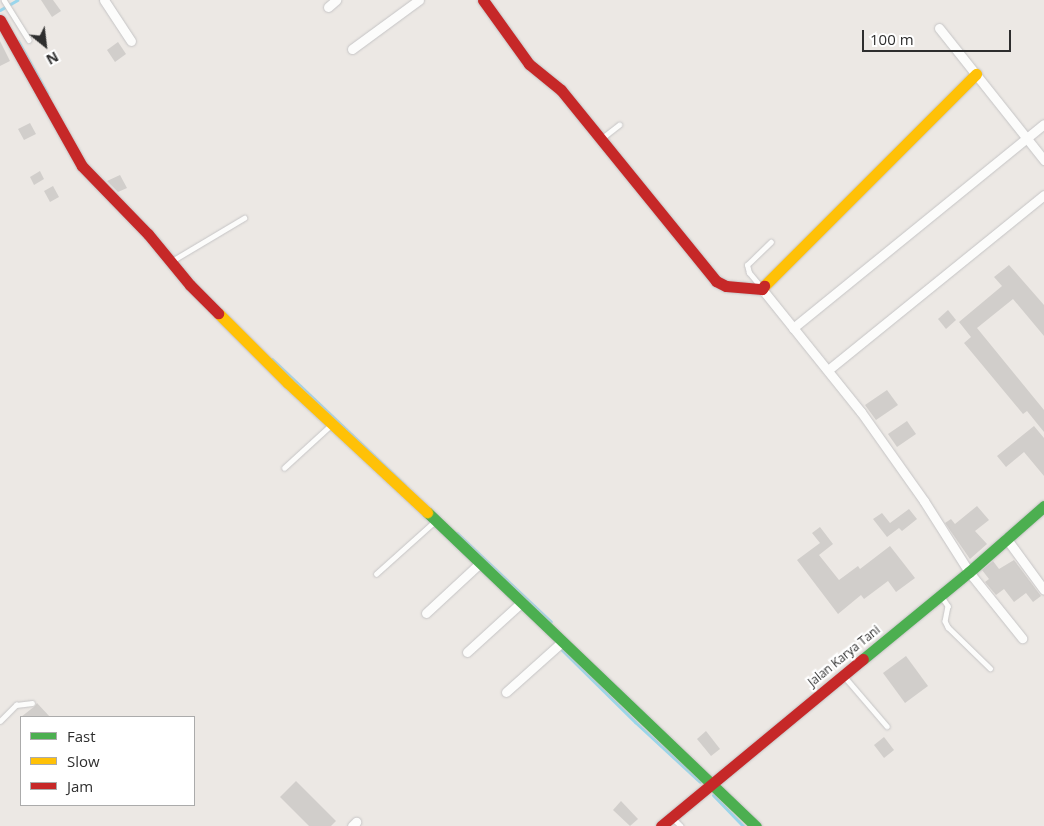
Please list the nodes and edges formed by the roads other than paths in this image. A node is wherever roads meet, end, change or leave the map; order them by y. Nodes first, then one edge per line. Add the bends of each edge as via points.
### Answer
1 (104, 0) edge
2 (336, 0) edge
3 (419, 0) edge
4 (483, 0) edge
5 (4, 2) edge
6 (328, 7) dead end
7 (0, 20) edge
8 (939, 28) dead end
9 (29, 40) dead end
10 (131, 41) dead end
11 (352, 49) dead end
12 (976, 74) junction
13 (1044, 124) edge
14 (619, 125) dead end
15 (1027, 138) junction
16 (601, 139) junction
17 (1044, 160) edge
18 (1044, 195) edge
19 (244, 218) dead end
20 (771, 242) dead end
21 (171, 262) junction
22 (762, 289) junction
23 (793, 328) junction
24 (828, 370) junction
25 (332, 424) junction
26 (284, 468) dead end
27 (1044, 506) edge
28 (435, 521) junction
29 (1006, 538) junction
30 (480, 563) junction
31 (970, 572) junction
32 (376, 574) dead end
33 (1044, 590) edge
34 (941, 596) junction
35 (522, 602) junction
36 (426, 612) dead end
37 (1022, 638) dead end
38 (563, 641) junction
39 (467, 652) dead end
40 (990, 668) dead end
41 (843, 674) junction
42 (506, 692) dead end
43 (32, 703) dead end
44 (0, 721) edge
45 (887, 726) dead end
46 (713, 783) junction
47 (672, 817) junction
48 (661, 826) edge
49 (682, 826) edge
50 (756, 826) edge

1 - 10 street
2 - 6 street
3 - 11 street
4 - 16 street via 529,64 556,83
5 - 9 lane
7 - 21 street via 82,166
8 - 12 street
12 - 15 street
12 - 22 street
13 - 15 street
14 - 16 lane
15 - 17 street
15 - 23 street
16 - 22 street via 716,281 726,286
18 - 24 street
19 - 21 lane
20 - 22 lane via 747,265 749,273
21 - 25 street via 190,285
22 - 23 street
23 - 24 street
24 - 31 street via 907,477
25 - 26 lane
25 - 28 street
27 - 29 street, Jalan Karya Tani
28 - 30 street
28 - 32 lane
29 - 31 street, Jalan Karya Tani
29 - 33 street
30 - 35 street
30 - 36 street
31 - 34 street, Jalan Karya Tani
31 - 37 street
34 - 40 lane via 948,606 945,622 948,627
34 - 41 street, Jalan Karya Tani
35 - 38 street
35 - 39 street
38 - 42 street
38 - 46 street
41 - 45 lane
41 - 46 street, Jalan Karya Tani
43 - 44 lane via 16,705
46 - 47 street, Jalan Karya Tani
46 - 50 street
47 - 48 street, Jalan Karya Tani
47 - 49 lane

